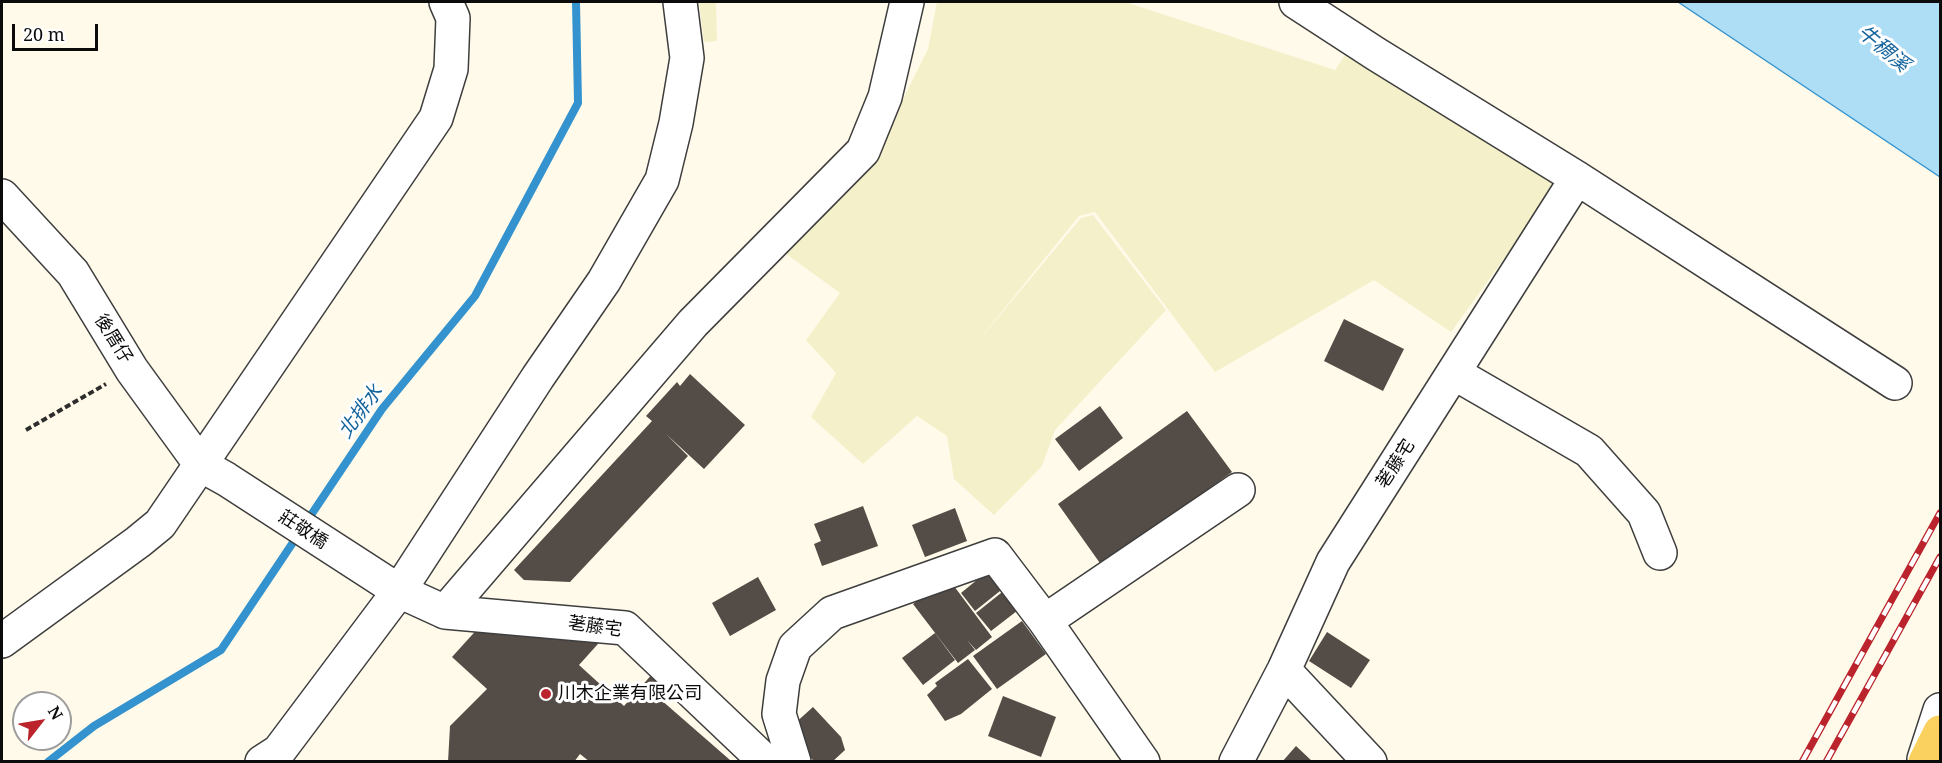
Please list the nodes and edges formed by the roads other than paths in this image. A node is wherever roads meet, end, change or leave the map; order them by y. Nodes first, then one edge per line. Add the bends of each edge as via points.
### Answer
1 (446, 2) edge
2 (680, 2) edge
3 (907, 2) edge
4 (1296, 2) edge
5 (1577, 178) junction
6 (2, 196) edge
7 (1454, 373) junction
8 (1894, 383) dead end
9 (214, 472) junction
10 (1238, 490) dead end
11 (1660, 553) dead end
12 (390, 585) junction
13 (445, 612) junction
14 (1045, 621) junction
15 (2, 641) edge
16 (1284, 670) junction
17 (1941, 710) edge
18 (1941, 732) edge
19 (262, 762) edge
20 (766, 762) edge
21 (794, 762) edge
22 (1143, 762) edge
23 (1236, 762) edge
24 (1370, 762) edge
25 (1924, 762) edge

1 - 9 street via 453,18 451,69 436,118
2 - 12 street via 687,58 662,180 604,281
3 - 13 street via 885,97 863,151 693,323
4 - 5 street
5 - 7 street, 荖藤宅
5 - 8 street
6 - 9 street, 後厝仔 via 73,273 132,369
7 - 11 street via 1589,452 1644,513
7 - 16 street, 荖藤宅 via 1333,562
9 - 12 street, 莊敬橋
9 - 15 street via 138,542
10 - 14 street
12 - 13 street, 荖藤宅
12 - 19 street via 279,751
13 - 20 street, 荖藤宅 via 625,628
14 - 21 street via 994,555 832,613 795,647 783,681 779,714
14 - 22 street
16 - 23 street, 荖藤宅
16 - 24 street
17 - 25 street
18 - 25 main road

